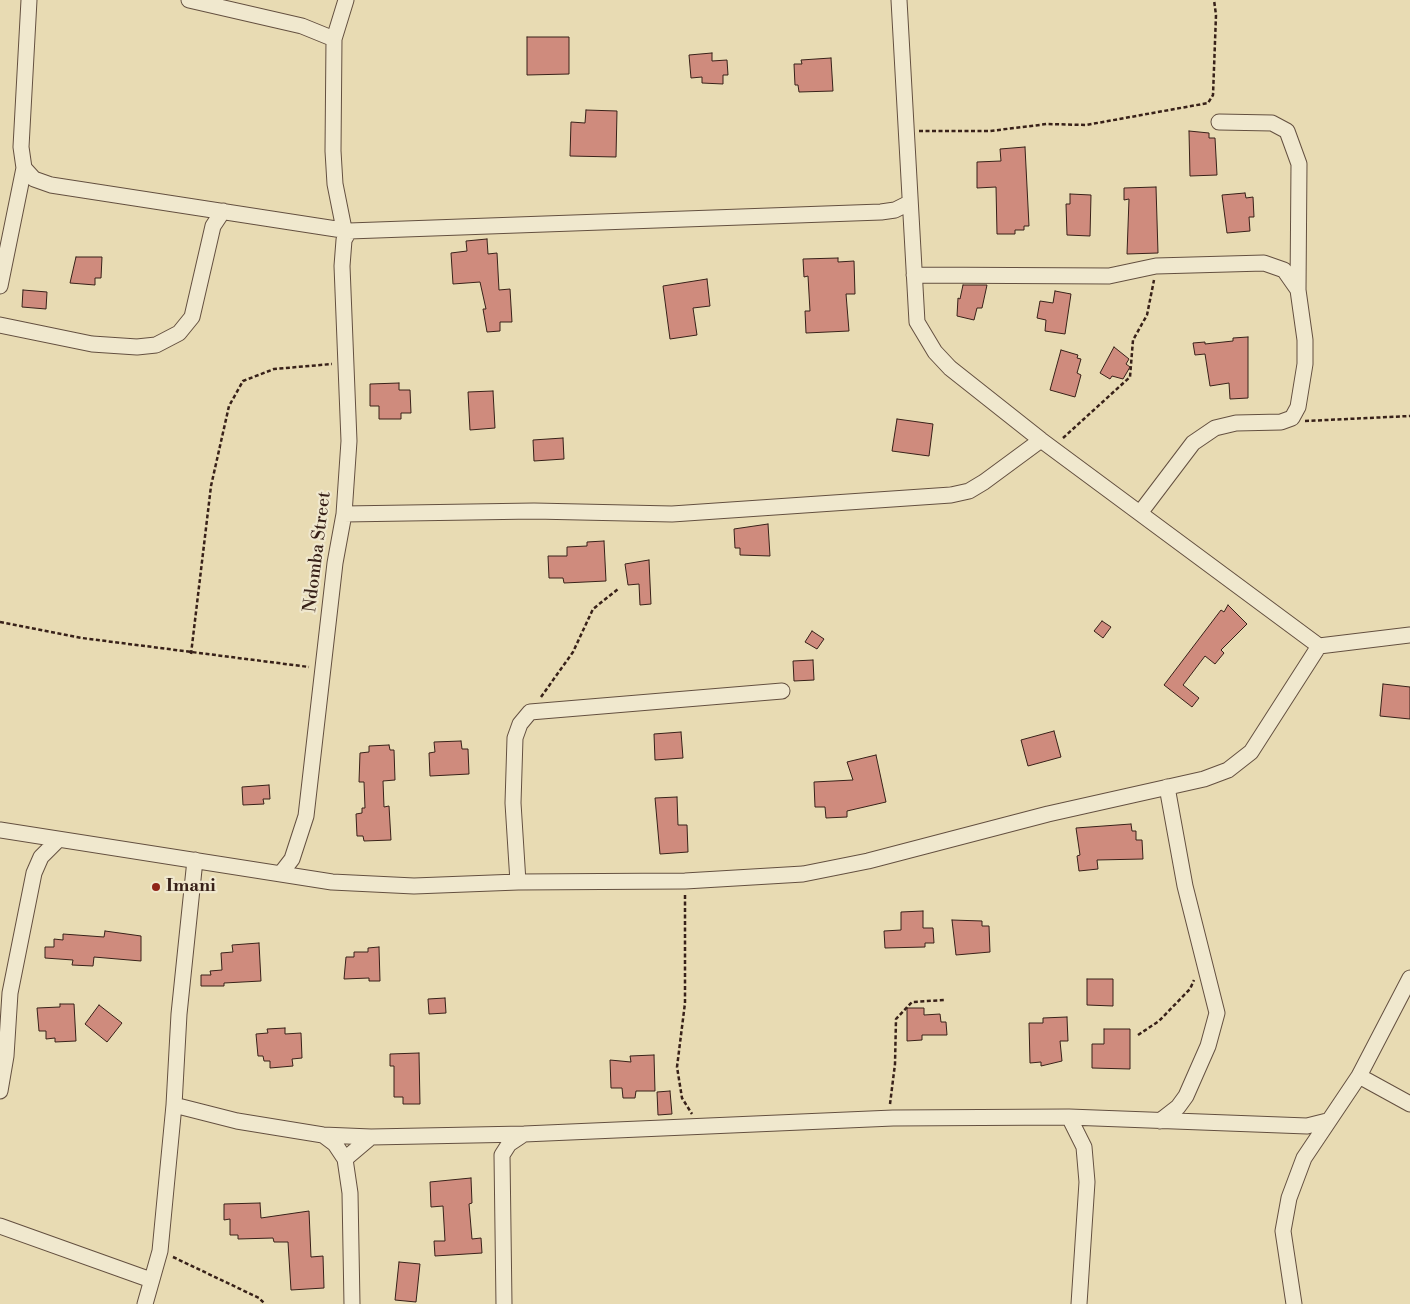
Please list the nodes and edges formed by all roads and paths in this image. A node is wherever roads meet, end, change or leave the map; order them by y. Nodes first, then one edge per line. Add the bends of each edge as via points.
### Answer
1 (29, 0) edge
2 (189, 0) edge
3 (346, 0) edge
4 (899, 0) edge
5 (1214, 0) edge
6 (334, 39) junction
7 (1219, 122) dead end
8 (906, 131) junction
9 (24, 168) junction
10 (909, 203) junction
11 (222, 211) junction
12 (346, 230) junction
13 (1156, 266) junction
14 (914, 275) junction
15 (0, 286) edge
16 (1298, 290) junction
17 (0, 325) edge
18 (346, 362) junction
19 (1410, 416) edge
20 (1281, 422) junction
21 (1047, 444) junction
22 (1140, 513) junction
23 (344, 514) junction
24 (618, 589) dead end
25 (0, 622) edge
26 (1410, 635) edge
27 (1319, 646) junction
28 (191, 654) junction
29 (323, 669) junction
30 (782, 691) dead end
31 (530, 712) junction
32 (1167, 787) junction
33 (0, 830) edge
34 (58, 840) junction
35 (195, 860) junction
36 (282, 872) junction
37 (518, 882) junction
38 (685, 882) junction
39 (1203, 961) junction
40 (1410, 978) edge
41 (5, 993) edge
42 (945, 1000) dead end
43 (1138, 1035) dead end
44 (1358, 1076) junction
45 (0, 1091) edge
46 (1410, 1104) edge
47 (174, 1105) junction
48 (1069, 1117) junction
49 (893, 1118) junction
50 (1160, 1121) junction
51 (1328, 1122) junction
52 (700, 1127) junction
53 (524, 1134) junction
54 (487, 1135) junction
55 (323, 1136) junction
56 (371, 1137) junction
57 (502, 1155) junction
58 (345, 1159) junction
59 (0, 1226) edge
60 (160, 1251) junction
61 (151, 1280) junction
62 (145, 1304) edge
63 (265, 1304) edge
64 (352, 1304) edge
65 (504, 1304) edge
66 (1079, 1304) edge
67 (1294, 1304) edge

1 - 9 street via 21,147
2 - 6 street via 302,26
3 - 6 street
4 - 8 street
5 - 8 path via 1213,95 1208,104 1086,125 1047,124 990,131
6 - 12 street via 335,184
7 - 16 street via 1272,123 1287,131 1299,164
8 - 10 street
9 - 11 street via 34,179 51,185
9 - 15 street
10 - 12 street via 881,212
10 - 14 street
11 - 12 street
11 - 17 street via 213,226 192,317 178,333 156,345 92,344
12 - 18 street, Ndomba Street via 342,266
13 - 14 street via 1109,276
13 - 16 street via 1264,263 1284,270
13 - 21 path via 1148,315 1133,340 1130,377
14 - 21 street via 917,322 935,352 950,368
16 - 20 street via 1305,364 1298,407 1292,418
18 - 23 street, Ndomba Street via 349,441
18 - 28 path via 274,369 243,381 229,406 211,486
19 - 20 path
20 - 22 street via 1236,422 1214,428 1193,443
21 - 22 street
21 - 23 street via 969,491 951,495 672,514 534,511
22 - 27 street
23 - 29 street, Ndomba Street
24 - 31 path via 593,609 573,652
25 - 28 path
26 - 27 street
27 - 32 street via 1251,752 1228,770
28 - 29 path
29 - 36 street, Ndomba Street via 306,816 292,859
30 - 31 street
31 - 37 street via 520,724 515,738 513,803
32 - 38 street via 803,874
32 - 39 street
33 - 34 street
34 - 35 street
34 - 41 street via 41,857 34,873
35 - 36 street
35 - 47 street via 179,1014
36 - 37 street via 332,882 414,886
37 - 38 street
38 - 52 path via 685,1004 677,1067 682,1098
39 - 43 path via 1190,989 1159,1021
39 - 50 street via 1217,1013 1208,1046 1186,1096
40 - 44 street
41 - 45 street via 6,1056
42 - 49 path via 912,1002 896,1019 890,1100
44 - 46 street
44 - 51 street
47 - 55 street via 237,1121
47 - 60 street
48 - 49 street
48 - 50 street
48 - 66 street via 1084,1146 1087,1182
49 - 52 street
50 - 51 street via 1307,1126
51 - 67 street via 1304,1158 1289,1198 1283,1231
52 - 53 street
53 - 54 street
53 - 57 street via 509,1144
54 - 56 street
54 - 57 street
55 - 56 street
55 - 58 street via 335,1144
56 - 58 street
57 - 65 street
58 - 64 street via 350,1193
59 - 61 street
60 - 61 street
60 - 63 path via 259,1298
61 - 62 street

